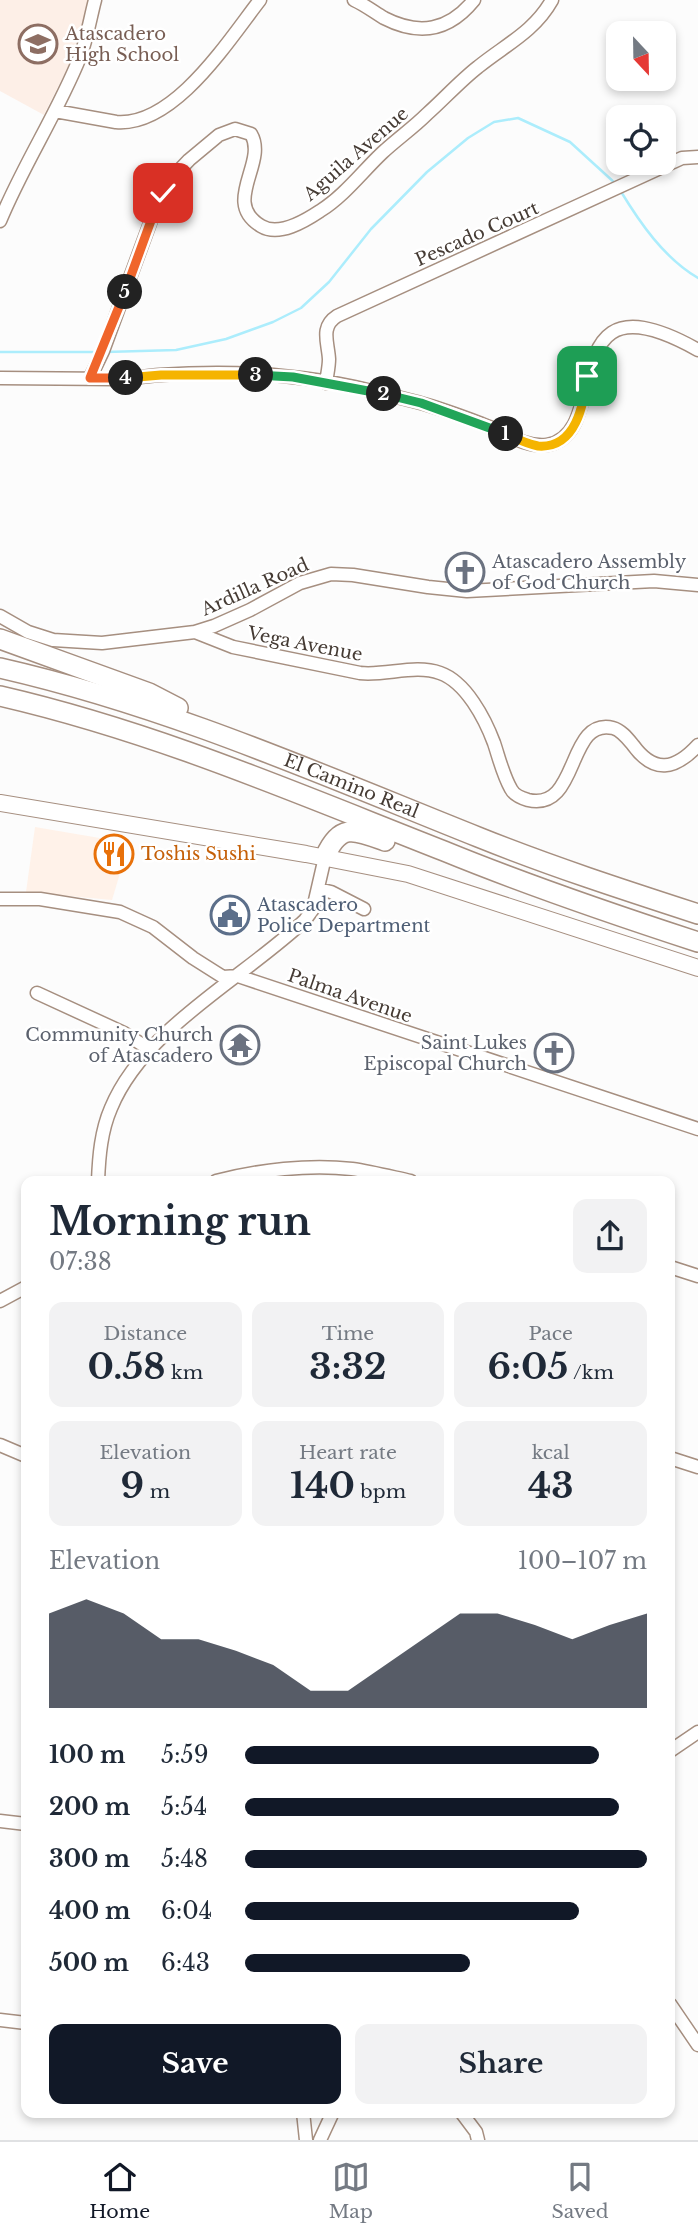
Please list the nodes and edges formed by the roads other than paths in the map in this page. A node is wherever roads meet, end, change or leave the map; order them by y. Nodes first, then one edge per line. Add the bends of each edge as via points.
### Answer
1 (95, 0) edge
2 (260, 0) edge
3 (354, 0) edge
4 (474, 0) edge
5 (552, 0) edge
6 (55, 111) junction
7 (698, 157) edge
8 (0, 221) edge
9 (698, 350) edge
10 (0, 378) edge
11 (90, 378) junction
12 (326, 383) junction
13 (698, 585) edge
14 (0, 616) edge
15 (195, 632) junction
16 (0, 639) edge
17 (0, 668) edge
18 (0, 696) edge
19 (238, 739) junction
20 (698, 745) edge
21 (0, 803) edge
22 (443, 851) junction
23 (324, 857) junction
24 (318, 889) junction
25 (0, 899) edge
26 (364, 909) dead end
27 (698, 914) edge
28 (698, 942) edge
29 (698, 968) edge
30 (238, 976) junction
31 (37, 993) dead end
32 (149, 1049) junction
33 (698, 1129) edge
34 (98, 1176) edge
35 (238, 1176) edge
36 (386, 1176) edge
37 (675, 1268) edge
38 (698, 1276) edge
39 (21, 1290) edge
40 (0, 1301) edge
41 (0, 1446) edge
42 (21, 1454) edge
43 (675, 1460) edge
44 (698, 1467) edge
45 (698, 1732) edge
46 (675, 1748) edge
47 (0, 1821) edge
48 (21, 1823) edge
49 (675, 2011) edge
50 (0, 2020) edge
51 (21, 2022) edge
52 (698, 2045) edge
53 (304, 2118) edge
54 (330, 2118) edge
55 (466, 2118) edge
56 (306, 2140) edge
57 (320, 2140) edge
58 (478, 2140) edge

1 - 6 street via 81,55
2 - 6 street via 189,88 142,119 126,123
3 - 4 street via 392,21 427,29 449,22
5 - 11 street, Aguila Avenue via 529,31 477,68 331,204 299,223 266,229 252,219 243,199 254,140 235,129 219,135 176,172 156,207
6 - 8 street
7 - 12 street, Pescado Court via 682,158 337,316 326,330
9 - 12 street via 646,328 612,334 596,352 574,427 560,441 545,446 528,444 421,403
10 - 11 street
11 - 12 street via 224,374
13 - 15 street, Ardilla Road via 654,581 467,591 331,574 300,583 239,616
14 - 15 street, Ardilla Road via 28,632 65,642 102,643
15 - 20 street, Vega Avenue via 233,647 360,673 441,673 472,701 512,791 525,800 541,801 561,789 583,742 596,730 620,732 657,766 675,763
16 - 19 highway via 149,693
17 - 19 highway, El Camino Real via 134,704
18 - 22 highway, El Camino Real via 174,745
19 - 27 highway, El Camino Real via 490,842
21 - 23 main road
22 - 23 highway via 414,850 354,830 336,837
22 - 28 highway, El Camino Real
23 - 24 street
23 - 29 main road via 428,879
24 - 26 street
24 - 30 street via 305,920
25 - 30 street, Palma Avenue via 40,899 133,916 223,977
30 - 32 street
30 - 33 street, Palma Avenue
31 - 32 street
32 - 34 street via 111,1107 103,1131
35 - 36 street via 315,1168
37 - 38 street
39 - 40 street
41 - 42 street
43 - 44 street
45 - 46 street
47 - 48 street
49 - 52 street
50 - 51 street
53 - 56 street
54 - 57 street
55 - 58 street

